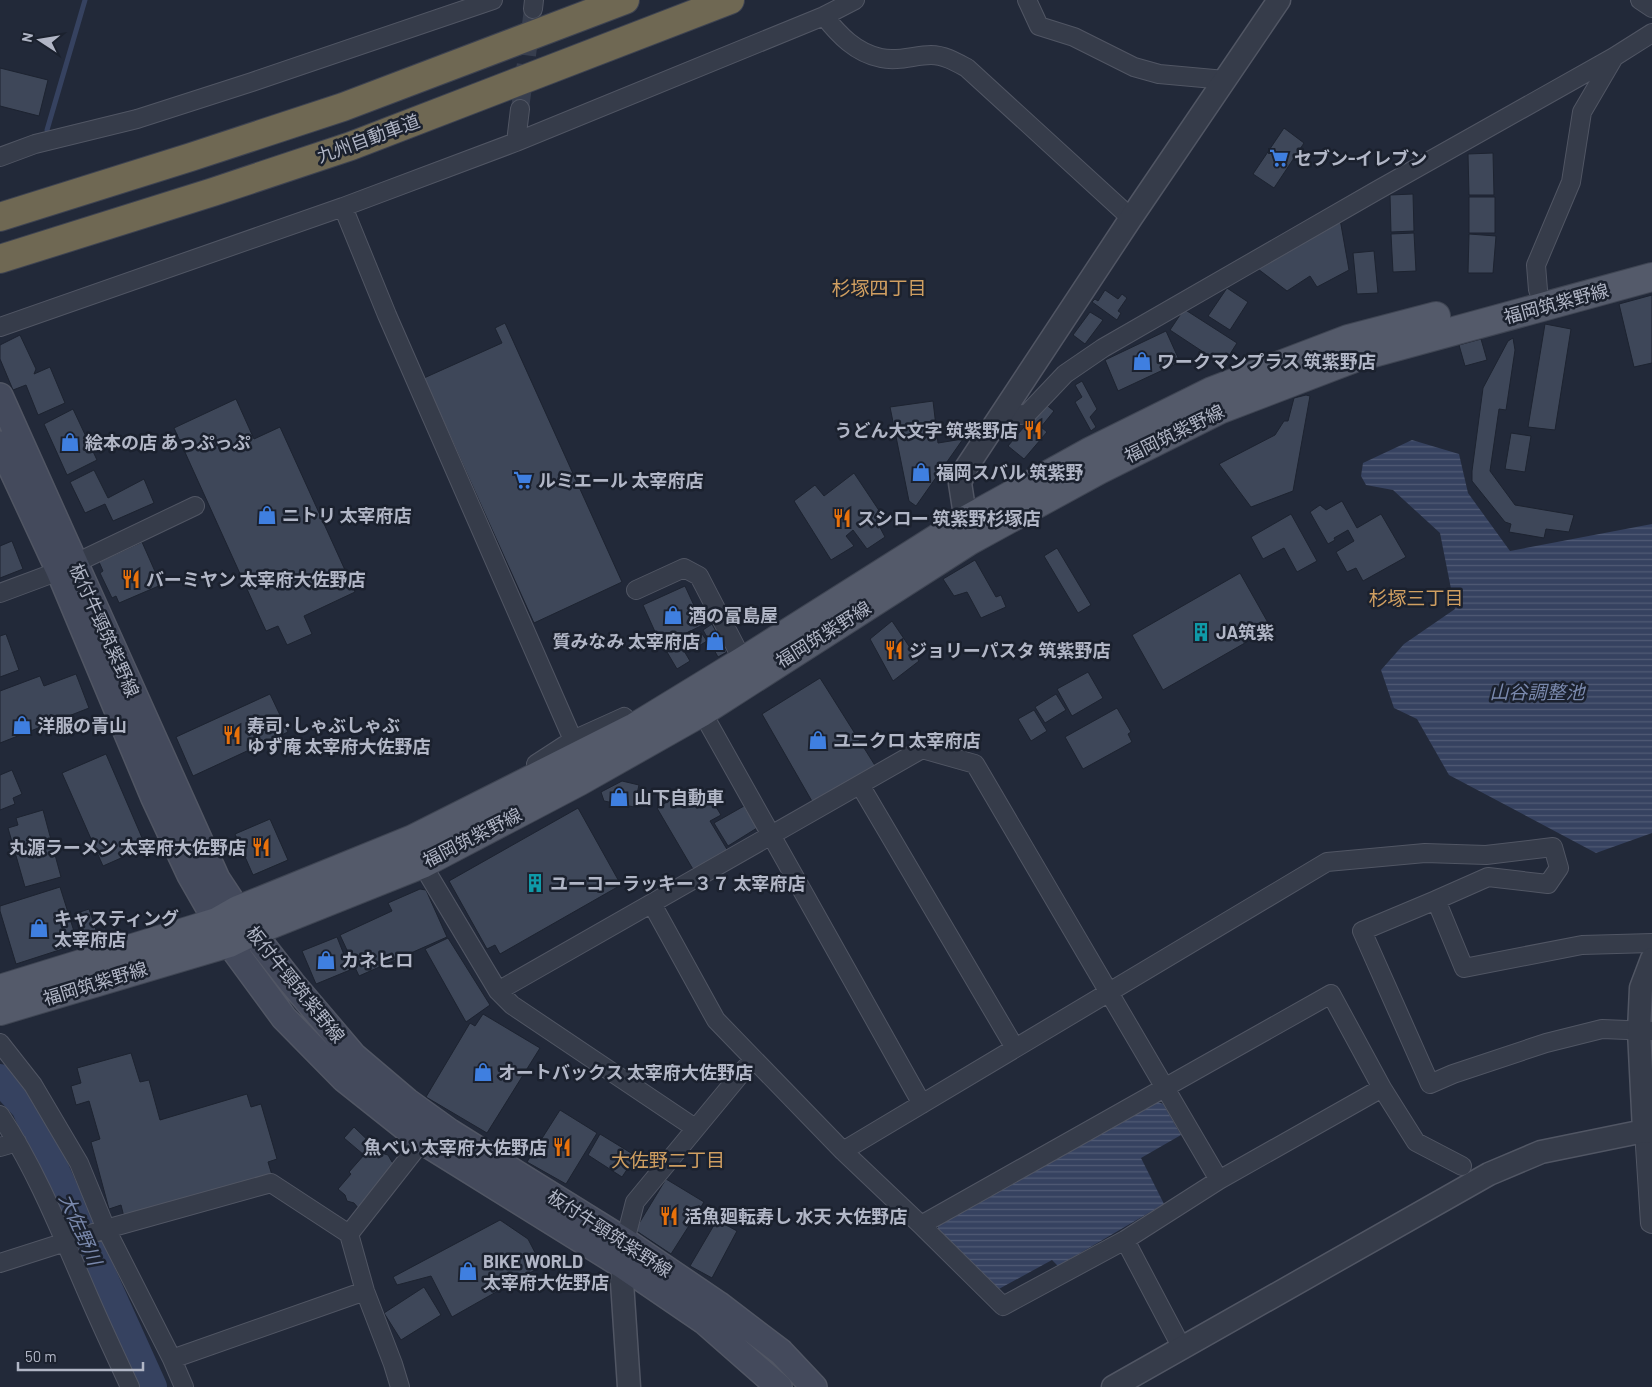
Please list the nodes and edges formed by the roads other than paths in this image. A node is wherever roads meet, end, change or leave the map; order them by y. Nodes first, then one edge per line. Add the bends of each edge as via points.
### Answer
1 (493, 0) edge
2 (625, 0) edge
3 (730, 0) edge
4 (854, 0) edge
5 (1027, 0) edge
6 (1279, 0) edge
7 (1640, 0) edge
8 (1652, 8) edge
9 (824, 16) junction
10 (1652, 33) edge
11 (1614, 57) junction
12 (1224, 80) junction
13 (520, 109) tunnel mouth
14 (516, 142) junction
15 (0, 157) edge
16 (343, 207) junction
17 (0, 217) edge
18 (1131, 218) junction
19 (0, 259) edge
20 (1652, 259) edge
21 (1652, 277) edge
22 (1538, 290) junction
23 (0, 328) edge
24 (0, 396) edge
25 (1005, 410) junction
26 (0, 444) edge
27 (195, 506) dead end
28 (967, 531) junction
29 (67, 567) junction
30 (636, 590) dead end
31 (0, 592) edge
32 (743, 661) junction
33 (702, 712) junction
34 (635, 727) junction
35 (573, 740) junction
36 (860, 785) junction
37 (514, 788) junction
38 (772, 835) junction
39 (422, 864) junction
40 (1436, 900) junction
41 (652, 904) junction
42 (234, 926) junction
43 (1652, 943) edge
44 (1652, 959) edge
45 (0, 989) edge
46 (498, 991) junction
47 (1110, 992) junction
48 (0, 1011) edge
49 (1646, 1031) edge
50 (0, 1043) edge
51 (1015, 1048) junction
52 (753, 1059) junction
53 (1165, 1087) junction
54 (1382, 1088) junction
55 (922, 1104) junction
56 (0, 1115) edge
57 (695, 1128) junction
58 (1648, 1131) edge
59 (422, 1141) junction
60 (17, 1142) junction
61 (0, 1147) edge
62 (842, 1151) junction
63 (1462, 1166) dead end
64 (1219, 1180) junction
65 (1652, 1224) edge
66 (921, 1225) junction
67 (106, 1229) junction
68 (349, 1234) junction
69 (1125, 1240) junction
70 (625, 1241) junction
71 (66, 1242) junction
72 (0, 1263) edge
73 (623, 1266) junction
74 (365, 1291) junction
75 (1182, 1348) junction
76 (172, 1360) junction
77 (130, 1387) edge
78 (184, 1387) edge
79 (400, 1387) edge
80 (629, 1387) edge
81 (779, 1387) edge
82 (814, 1387) edge
83 (1113, 1387) edge

1 - 15 street via 137,119 35,144
2 - 17 highway via 343,106
3 - 19 highway, 九州自動車道 via 351,146
4 - 9 street
5 - 12 street via 1039,26 1074,37 1134,66 1158,74
6 - 12 street
7 - 8 street
9 - 14 street
9 - 18 street via 842,37 863,52 882,58 902,59 932,55 950,59 967,68
10 - 11 street
11 - 22 street via 1582,112 1571,182 1536,265
11 - 25 street via 1102,348 1065,374 1028,413 1021,415
12 - 18 street
13 - 14 street
14 - 16 street
16 - 23 street
16 - 35 street via 395,334
18 - 25 street
20 - 22 main road, 福岡筑紫野線
21 - 28 main road, 福岡筑紫野線 via 1355,358 1219,410
22 - 28 main road, 福岡筑紫野線 via 1348,339 1212,391 1091,451
24 - 29 main road, 板付牛頸筑紫野線
25 - 28 street via 962,476 960,483
26 - 29 main road, 板付牛頸筑紫野線
27 - 29 street
28 - 32 main road, 福岡筑紫野線
28 - 33 main road, 福岡筑紫野線
29 - 31 street
29 - 42 main road, 板付牛頸筑紫野線 via 217,879
30 - 32 street via 684,568 699,576
32 - 34 main road, 福岡筑紫野線
33 - 38 street
33 - 39 main road, 福岡筑紫野線
34 - 35 street via 624,717
34 - 37 main road, 福岡筑紫野線
35 - 37 street via 528,769
36 - 38 street
36 - 47 street via 922,748 975,764
36 - 51 street
37 - 42 main road, 福岡筑紫野線
38 - 41 street
38 - 55 street
39 - 42 main road, 福岡筑紫野線
39 - 46 street
40 - 43 street via 1464,968 1582,945
40 - 47 street via 1488,877 1548,884 1559,868 1553,847 1486,855 1425,853 1327,862
40 - 49 street via 1362,931 1430,1084 1546,1043 1602,1029
41 - 46 street
41 - 52 street via 716,1020
42 - 45 main road, 福岡筑紫野線
42 - 48 main road, 福岡筑紫野線
42 - 59 main road, 板付牛頸筑紫野線 via 284,1018 344,1079
42 - 70 main road, 板付牛頸筑紫野線 via 292,983 354,1056 407,1101 450,1132
44 - 49 street via 1641,988
46 - 57 street via 512,1005
47 - 51 street
47 - 53 street
49 - 58 street
50 - 67 street via 33,1085 80,1163
51 - 55 street
52 - 57 street
52 - 62 street
53 - 54 street via 1331,994
53 - 64 street
53 - 66 street
54 - 63 street via 1416,1142
54 - 64 street
55 - 62 street
56 - 60 street
57 - 70 street via 636,1202
58 - 65 street
58 - 75 street via 1541,1152 1489,1174
59 - 68 street
59 - 73 main road, 板付牛頸筑紫野線
60 - 61 street
60 - 71 street
62 - 66 street
64 - 69 street
66 - 69 street via 1003,1306
67 - 68 street via 271,1183
67 - 71 street
67 - 76 street
68 - 74 street
69 - 75 street
70 - 73 street
70 - 82 main road, 板付牛頸筑紫野線 via 718,1304 781,1352
71 - 72 street
71 - 77 street
73 - 80 street
73 - 81 main road, 板付牛頸筑紫野線 via 705,1322
74 - 76 street
74 - 79 street
75 - 83 street
76 - 78 street

